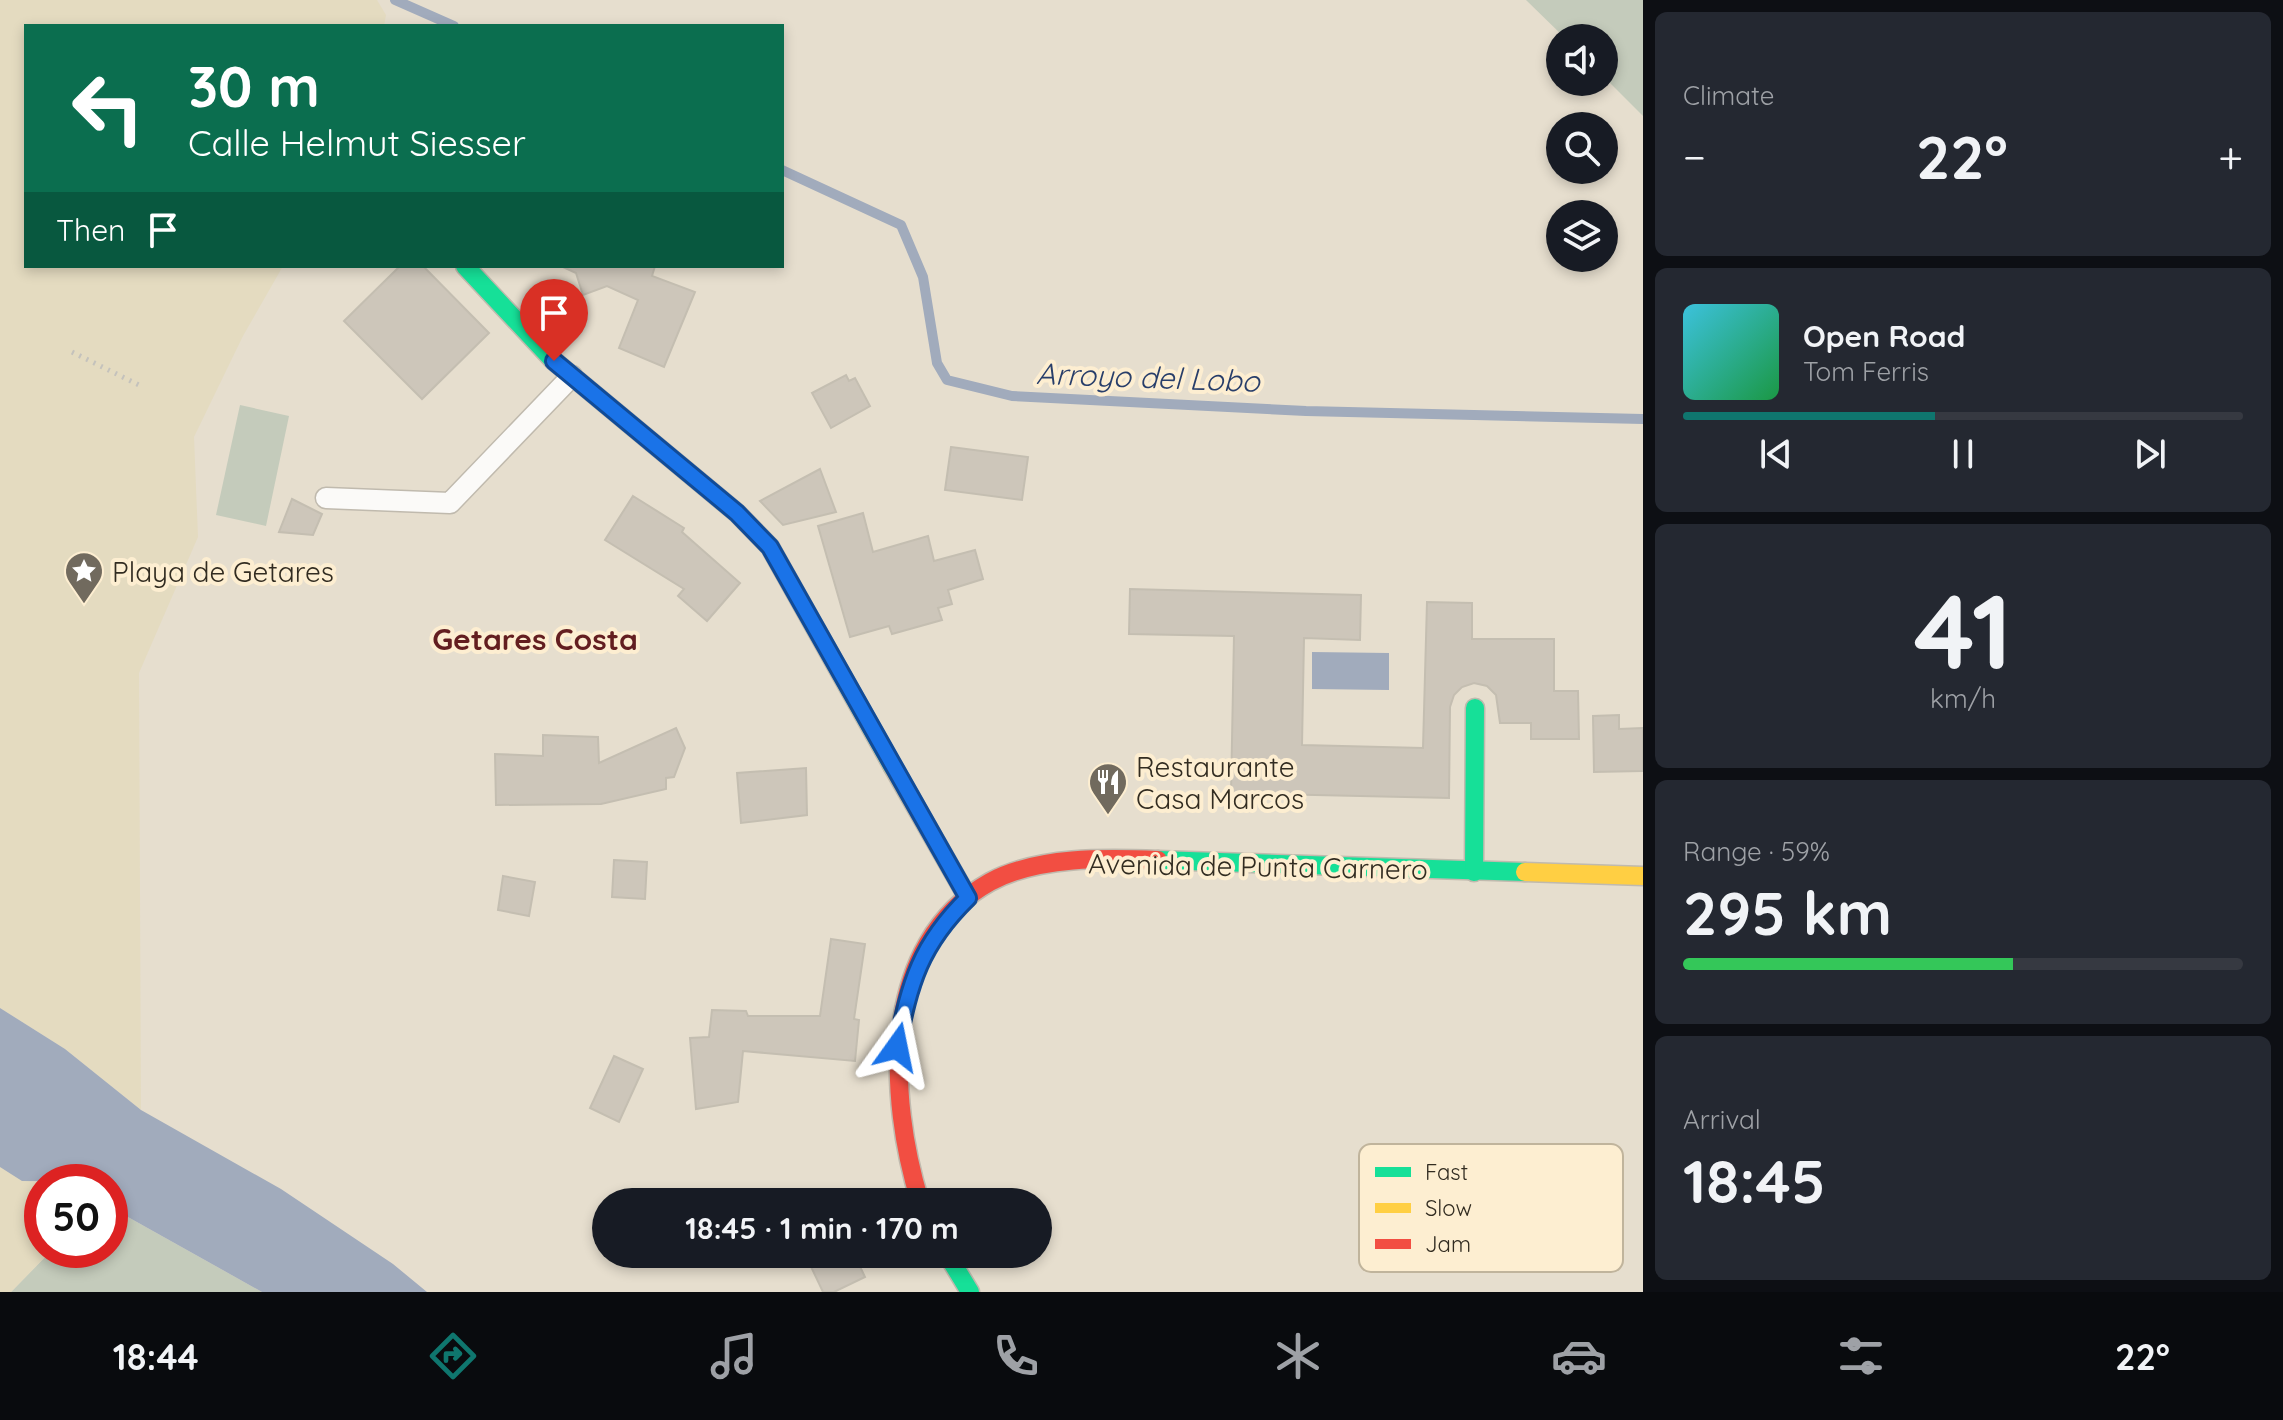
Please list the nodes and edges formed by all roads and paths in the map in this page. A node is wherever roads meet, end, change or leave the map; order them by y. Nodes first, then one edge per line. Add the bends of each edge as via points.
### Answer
1 (467, 268) edge
2 (72, 352) dead end
3 (572, 376) junction
4 (141, 386) dead end
5 (326, 498) dead end
6 (1475, 708) dead end
7 (1474, 872) junction
8 (1643, 876) edge
9 (968, 898) junction
10 (915, 1188) edge
11 (955, 1268) edge
12 (970, 1292) edge

1 - 3 main road
2 - 4 path
3 - 5 lane via 450,503
3 - 9 main road via 737,513 770,547
6 - 7 main road
7 - 8 main road, Avenida de Punta Carnero
7 - 9 main road, Avenida de Punta Carnero via 1134,859 1060,862 990,882
9 - 10 main road, Avenida de Punta Carnero via 939,927 918,964 897,1047 900,1119
11 - 12 main road

